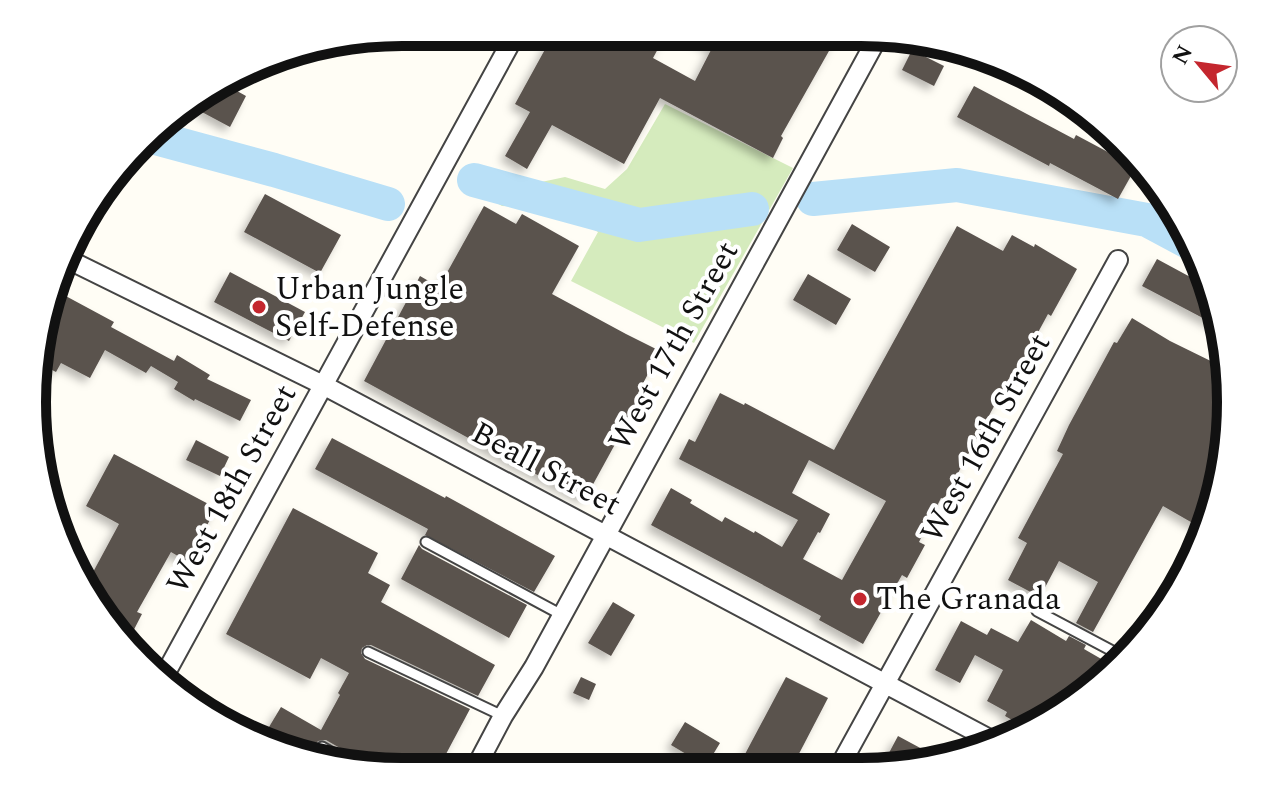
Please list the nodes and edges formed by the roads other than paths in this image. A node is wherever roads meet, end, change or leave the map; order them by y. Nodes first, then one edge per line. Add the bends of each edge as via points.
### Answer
1 (509, 46) edge
2 (873, 47) edge
3 (1118, 260) dead end
4 (75, 263) edge
5 (323, 385) junction
6 (606, 534) junction
7 (426, 542) dead end
8 (1037, 611) dead end
9 (562, 615) junction
10 (368, 652) dead end
11 (1115, 652) edge
12 (167, 670) edge
13 (884, 684) junction
14 (503, 716) junction
15 (983, 736) edge
16 (322, 747) dead end
17 (326, 750) edge
18 (481, 758) edge
19 (844, 758) edge

1 - 5 street, West 18th Street
2 - 6 street, West 17th Street
3 - 13 street, West 16th Street
4 - 5 street, Beall Street
5 - 6 street, Beall Street
5 - 12 street, West 18th Street
6 - 9 street, West 17th Street
6 - 13 street, Beall Street
7 - 9 lane
8 - 11 lane
9 - 14 street, West 17th Street
10 - 14 lane
13 - 15 street, Beall Street
13 - 19 street, West 16th Street
14 - 18 street, West 17th Street
16 - 17 lane

